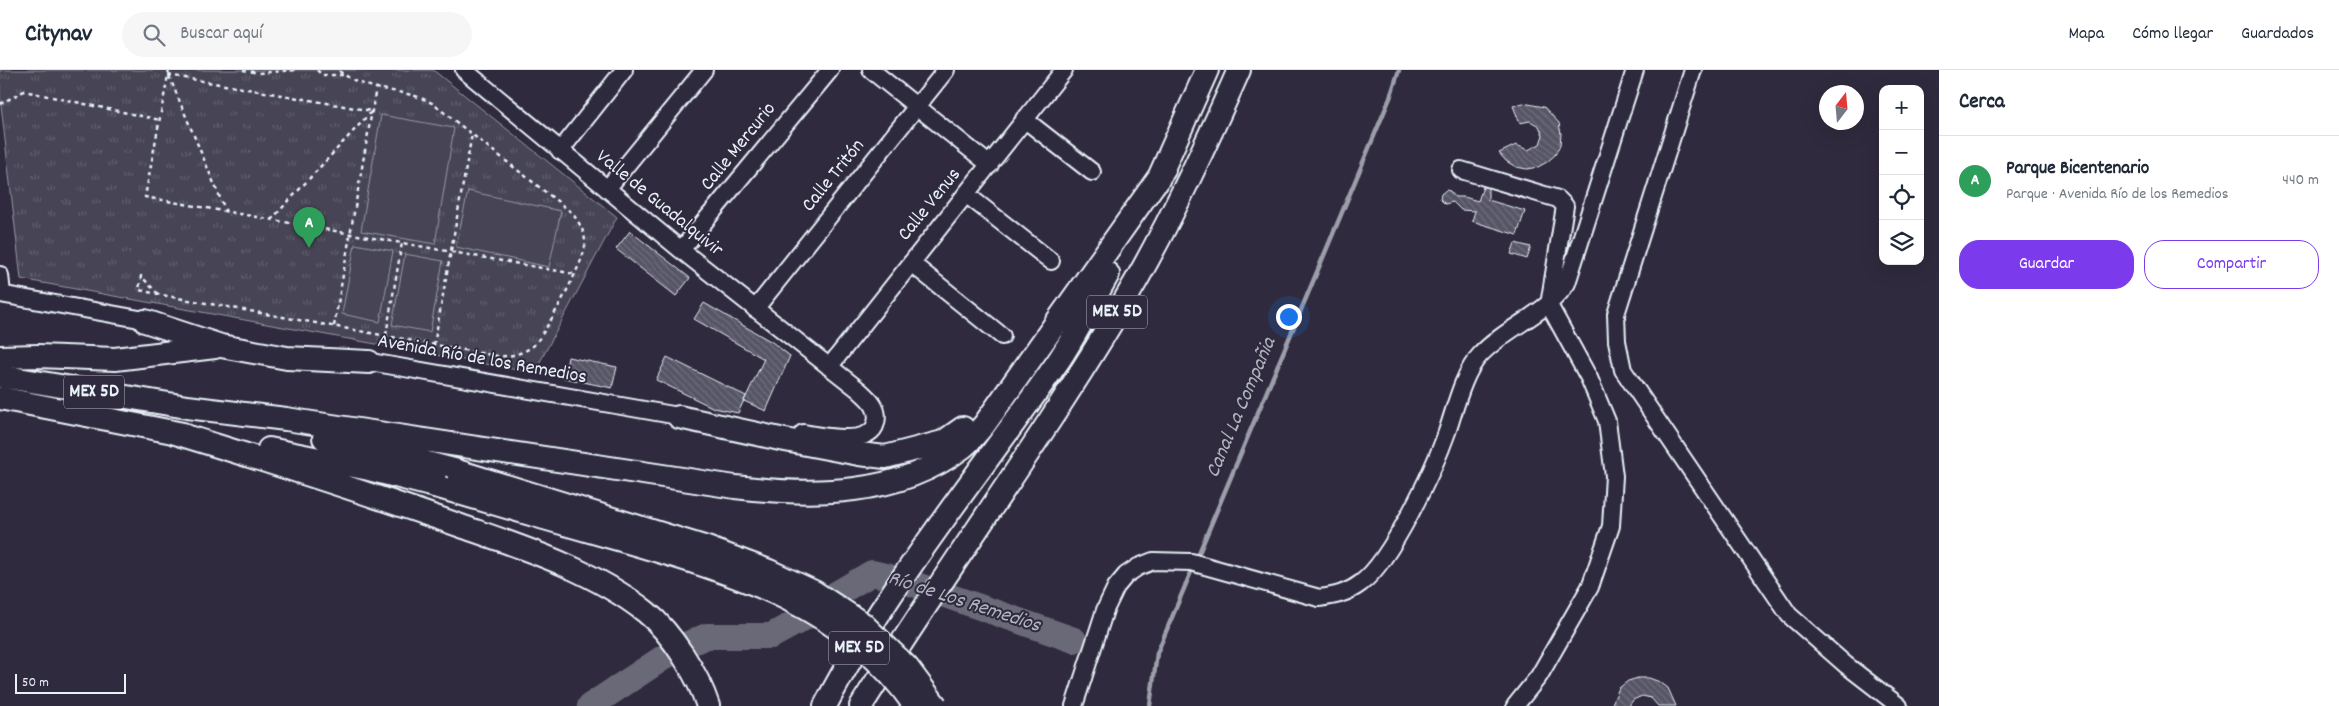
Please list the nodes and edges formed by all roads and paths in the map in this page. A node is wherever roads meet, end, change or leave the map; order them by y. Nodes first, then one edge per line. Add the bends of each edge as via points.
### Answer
1 (169, 70) edge
2 (243, 70) edge
3 (297, 70) edge
4 (317, 70) edge
5 (338, 70) edge
6 (624, 70) edge
7 (704, 70) edge
8 (830, 70) edge
9 (871, 70) edge
10 (946, 70) edge
11 (1064, 70) edge
12 (1207, 70) edge
13 (1239, 70) edge
14 (1635, 70) edge
15 (1693, 70) edge
16 (470, 72) edge
17 (168, 75) junction
18 (344, 75) junction
19 (376, 88) junction
20 (0, 104) edge
21 (916, 108) junction
22 (372, 112) junction
23 (1024, 119) junction
24 (160, 120) junction
25 (472, 134) junction
26 (560, 151) junction
27 (990, 165) junction
28 (1164, 170) junction
29 (1461, 170) dead end
30 (1092, 172) dead end
31 (607, 189) junction
32 (967, 195) junction
33 (226, 212) junction
34 (271, 220) junction
35 (350, 234) junction
36 (402, 243) junction
37 (682, 250) junction
38 (451, 252) junction
39 (1051, 261) dead end
40 (911, 264) junction
41 (575, 274) junction
42 (0, 275) edge
43 (1, 294) edge
44 (158, 294) junction
45 (1549, 305) junction
46 (755, 309) junction
47 (146, 320) junction
48 (334, 326) junction
49 (386, 336) junction
50 (1002, 336) dead end
51 (434, 345) junction
52 (221, 346) junction
53 (0, 358) edge
54 (369, 362) junction
55 (829, 367) junction
56 (0, 376) edge
57 (0, 398) edge
58 (1001, 403) junction
59 (187, 407) junction
60 (679, 417) junction
61 (169, 432) junction
62 (450, 480) junction
63 (708, 706) edge
64 (825, 706) edge
65 (860, 706) edge
66 (915, 706) edge
67 (936, 706) edge
68 (1074, 706) edge
69 (1515, 706) edge
70 (1899, 706) edge

1 - 17 path
2 - 3 path via 258,73
4 - 18 path via 322,75
5 - 18 path
6 - 26 street
7 - 31 street
8 - 37 street, Calle Mercurio
9 - 21 street
10 - 21 street, Calle Tritón
11 - 23 street, Calle Venus
12 - 28 highway, MEX 5D
13 - 65 highway, MEX 5D via 1189,182 1135,282 1079,374
14 - 45 street via 1574,266 1559,295
15 - 70 street via 1616,314 1623,370 1789,615
16 - 26 street, Valle de Guadalquivir
17 - 22 path
17 - 24 path
17 - 33 path
18 - 19 path via 354,82
19 - 22 path
19 - 25 path via 420,97
20 - 24 path via 24,91
21 - 27 street
21 - 46 street, Calle Tritón
22 - 34 path
22 - 35 path
23 - 27 street, Calle Venus
23 - 30 street
24 - 33 path via 145,197
25 - 38 path
25 - 41 path via 578,220 585,246
26 - 31 street, Valle de Guadalquivir
27 - 32 street, Calle Venus
28 - 58 highway
28 - 64 highway, MEX 5D via 1058,361 894,591
29 - 45 street via 1558,199 1565,206
31 - 37 street, Valle de Guadalquivir
32 - 39 street
32 - 40 street, Calle Venus
33 - 34 path
34 - 35 path
35 - 36 path
35 - 48 path
36 - 38 path
36 - 49 path
37 - 46 street, Valle de Guadalquivir
38 - 41 path
38 - 51 path
40 - 50 street
40 - 55 street, Calle Venus
41 - 51 path via 540,337 527,350 504,356
42 - 43 street
43 - 47 street, Avenida Río de los Remedios
44 - 44 path via 139,290 141,276 147,284
44 - 48 path
45 - 68 street via 1511,329 1479,356 1465,381 1446,435 1405,522 1362,583 1340,595 1319,598 1191,562 1153,561 1138,567 1116,587 1105,610
45 - 69 street via 1589,378 1607,422 1614,476 1611,526 1590,587 1539,676
46 - 55 street, Valle de Guadalquivir
47 - 52 highway
47 - 54 street, Avenida Río de los Remedios
48 - 49 path
49 - 51 path
52 - 53 highway via 114,359
52 - 54 highway via 287,358
54 - 60 street, Avenida Río de los Remedios
55 - 60 street, Avenida Río de los Remedios via 873,403 878,413 876,425 870,433 841,438
56 - 59 highway, MEX 5D
57 - 61 highway, MEX 5D
58 - 59 highway via 963,446 929,467 862,489 820,493 735,487 286,418
58 - 60 highway via 943,442 885,457 780,440
59 - 62 highway via 385,452
61 - 62 highway
61 - 63 highway via 362,492 497,539 579,572 616,591 647,613 678,648
62 - 66 highway, bridge via 759,584 814,612 863,647 902,687
62 - 67 highway, bridge via 707,548 769,571 814,592 863,624 906,667

